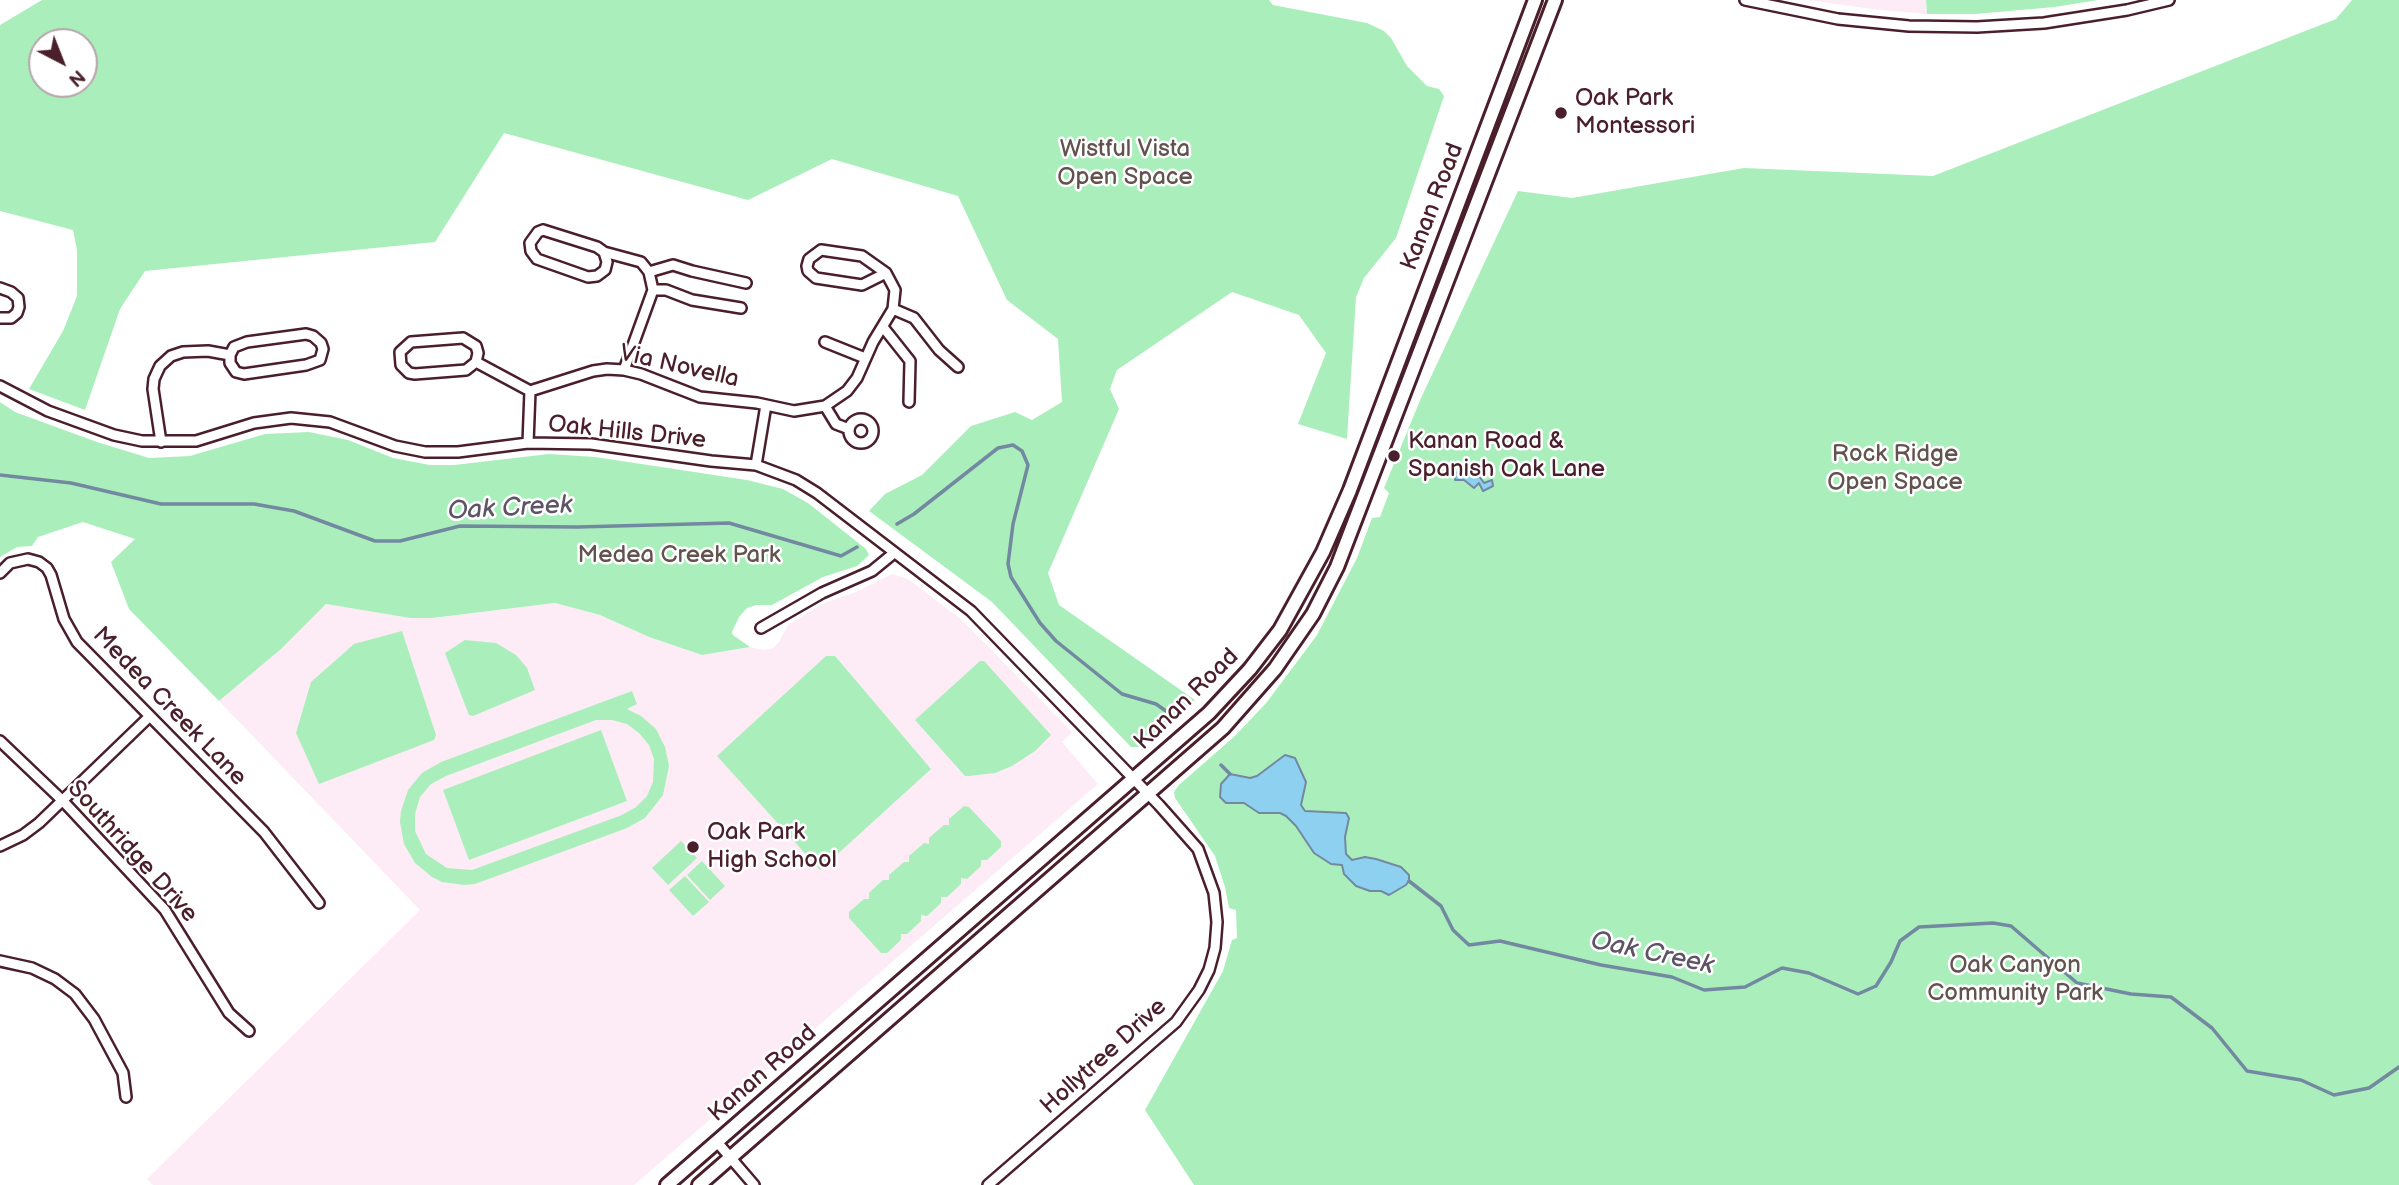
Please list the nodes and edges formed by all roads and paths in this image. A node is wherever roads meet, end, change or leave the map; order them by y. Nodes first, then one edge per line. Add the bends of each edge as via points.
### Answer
1 (1535, 0) edge
2 (1555, 0) edge
3 (1745, 0) edge
4 (2169, 0) edge
5 (2126, 5) edge
6 (604, 252) junction
7 (649, 272) junction
8 (886, 273) junction
9 (746, 283) dead end
10 (0, 288) edge
11 (653, 290) junction
12 (741, 308) dead end
13 (893, 309) junction
14 (0, 318) edge
15 (883, 327) junction
16 (825, 342) dead end
17 (230, 355) junction
18 (865, 358) junction
19 (476, 362) junction
20 (958, 367) dead end
21 (624, 370) junction
22 (0, 386) edge
23 (530, 391) junction
24 (909, 402) dead end
25 (766, 405) junction
26 (825, 406) junction
27 (849, 429) dead end
28 (160, 442) junction
29 (528, 443) junction
30 (756, 465) junction
31 (894, 553) junction
32 (0, 573) edge
33 (761, 628) dead end
34 (150, 716) junction
35 (0, 741) edge
36 (1134, 779) junction
37 (1147, 792) junction
38 (63, 801) junction
39 (0, 846) edge
40 (319, 903) dead end
41 (0, 961) edge
42 (249, 1031) dead end
43 (126, 1097) dead end
44 (717, 1142) junction
45 (730, 1158) junction
46 (667, 1185) edge
47 (699, 1185) edge
48 (754, 1185) edge
49 (988, 1185) edge

1 - 36 main road, Kanan Road via 1350,490 1303,592 1244,677
2 - 37 main road, Kanan Road via 1366,496 1326,589 1295,642 1249,701
3 - 5 street via 1838,19 1977,27 2044,23
4 - 5 street
6 - 6 street via 548,230 537,232 530,243 537,259 588,277 605,270
6 - 7 street via 641,262
7 - 9 street via 673,265
7 - 11 street
8 - 8 street via 862,256 821,250 807,265 816,278 862,285
8 - 13 street via 895,290
10 - 14 street via 18,298 19,307 12,318
11 - 12 street
11 - 21 street
13 - 15 street
13 - 20 street via 914,318
15 - 18 street
15 - 24 street via 910,361
16 - 18 street
17 - 17 street via 232,368 244,374 306,365 320,360 323,349 317,338 306,334 247,342 234,347
17 - 28 street via 183,352 160,366 153,389
18 - 26 street via 848,391
19 - 19 street via 476,346 463,338 411,342 402,347 399,358 404,370 415,374 466,370
19 - 23 street
21 - 23 street, Via Novella via 593,371
21 - 25 street, Via Novella via 701,397
22 - 28 street, Oak Hills Drive via 48,411 114,435
23 - 29 street
25 - 26 street, Via Novella via 794,411
25 - 30 street
26 - 27 street via 836,424
28 - 29 street, Oak Hills Drive via 196,441 254,423 291,418 330,422 425,452
29 - 30 street, Oak Hills Drive via 592,444
30 - 31 street, Oak Hills Drive via 817,493
31 - 33 street via 872,571
31 - 36 street, Oak Hills Drive via 977,617
32 - 34 street, Medea Creek Lane via 10,564 28,559 47,568 77,642
34 - 38 street
34 - 40 street, Medea Creek Lane via 264,832
35 - 38 street, Southridge Drive
36 - 37 street, Oak Hills Drive
36 - 44 main road, Kanan Road
37 - 45 main road, Kanan Road
37 - 49 street, Hollytree Drive via 1202,856 1214,892 1217,922 1209,970 1177,1022
38 - 39 street via 23,835
38 - 42 street, Southridge Drive via 165,910 229,1013
41 - 43 street via 32,968 75,994 123,1073
44 - 45 street
44 - 46 main road, Kanan Road
45 - 47 main road, Kanan Road
45 - 48 street

